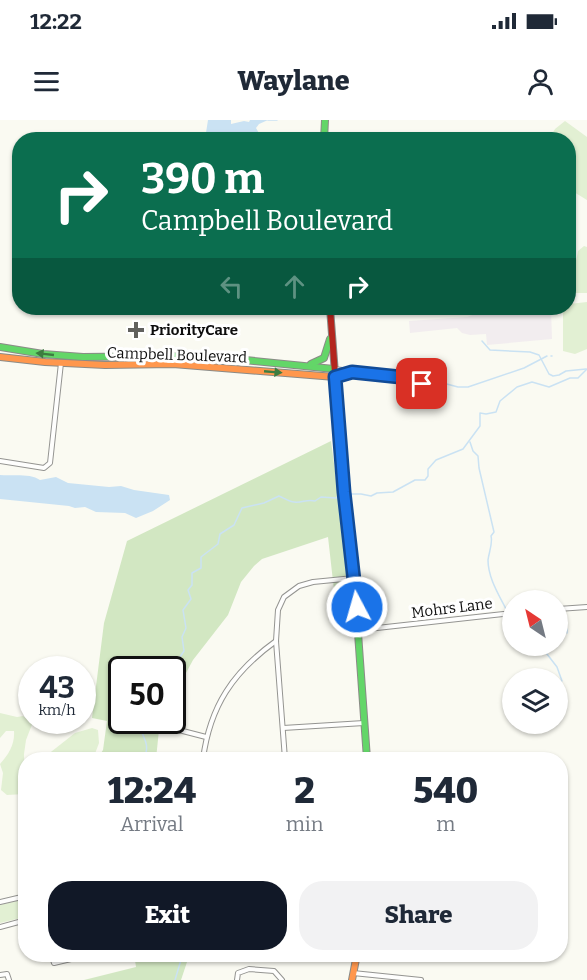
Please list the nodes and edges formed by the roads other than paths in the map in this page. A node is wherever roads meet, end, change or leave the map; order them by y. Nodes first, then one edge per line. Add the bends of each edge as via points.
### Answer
1 (331, 315) edge
2 (332, 333) junction
3 (0, 347) edge
4 (0, 357) edge
5 (61, 363) junction
6 (300, 366) junction
7 (334, 369) junction
8 (352, 372) junction
9 (335, 377) junction
10 (429, 386) dead end
11 (0, 462) edge
12 (354, 578) junction
13 (587, 607) edge
14 (568, 608) edge
15 (502, 615) edge
16 (358, 630) junction
17 (276, 641) junction
18 (364, 723) junction
19 (283, 728) junction
20 (186, 732) edge
21 (206, 737) junction
22 (204, 752) edge
23 (285, 752) edge
24 (366, 752) edge
25 (18, 898) edge
26 (0, 902) edge
27 (18, 922) edge
28 (0, 927) edge
29 (356, 962) edge
30 (0, 975) edge
31 (353, 977) edge
32 (9, 980) edge
33 (237, 980) edge
34 (282, 980) edge
35 (421, 980) edge

1 - 2 main road
2 - 6 main road via 324,358
2 - 7 main road
6 -> 3 main road, Campbell Boulevard via 179,356 83,357
4 - 5 main road, Campbell Boulevard
5 -> 9 main road, Campbell Boulevard via 173,364
5 - 11 street via 50,463 44,468
6 - 7 main road, Campbell Boulevard
7 - 8 street, Campbell Boulevard
7 - 9 main road
8 - 9 street, Campbell Boulevard
8 - 10 street, Campbell Boulevard via 400,377
9 - 12 main road
12 - 16 main road
12 - 17 street via 305,584 288,594 278,610
13 - 14 street
15 - 16 street, Mohrs Lane
16 - 18 main road
17 - 19 street
17 - 21 street via 226,688
18 - 19 street
18 - 24 main road
19 - 23 street
20 - 21 street
21 - 22 street
25 - 26 street
27 - 28 street
29 - 31 main road
30 - 32 street via 7,974
31 - 35 street
33 - 34 street via 238,973 249,969 274,971

